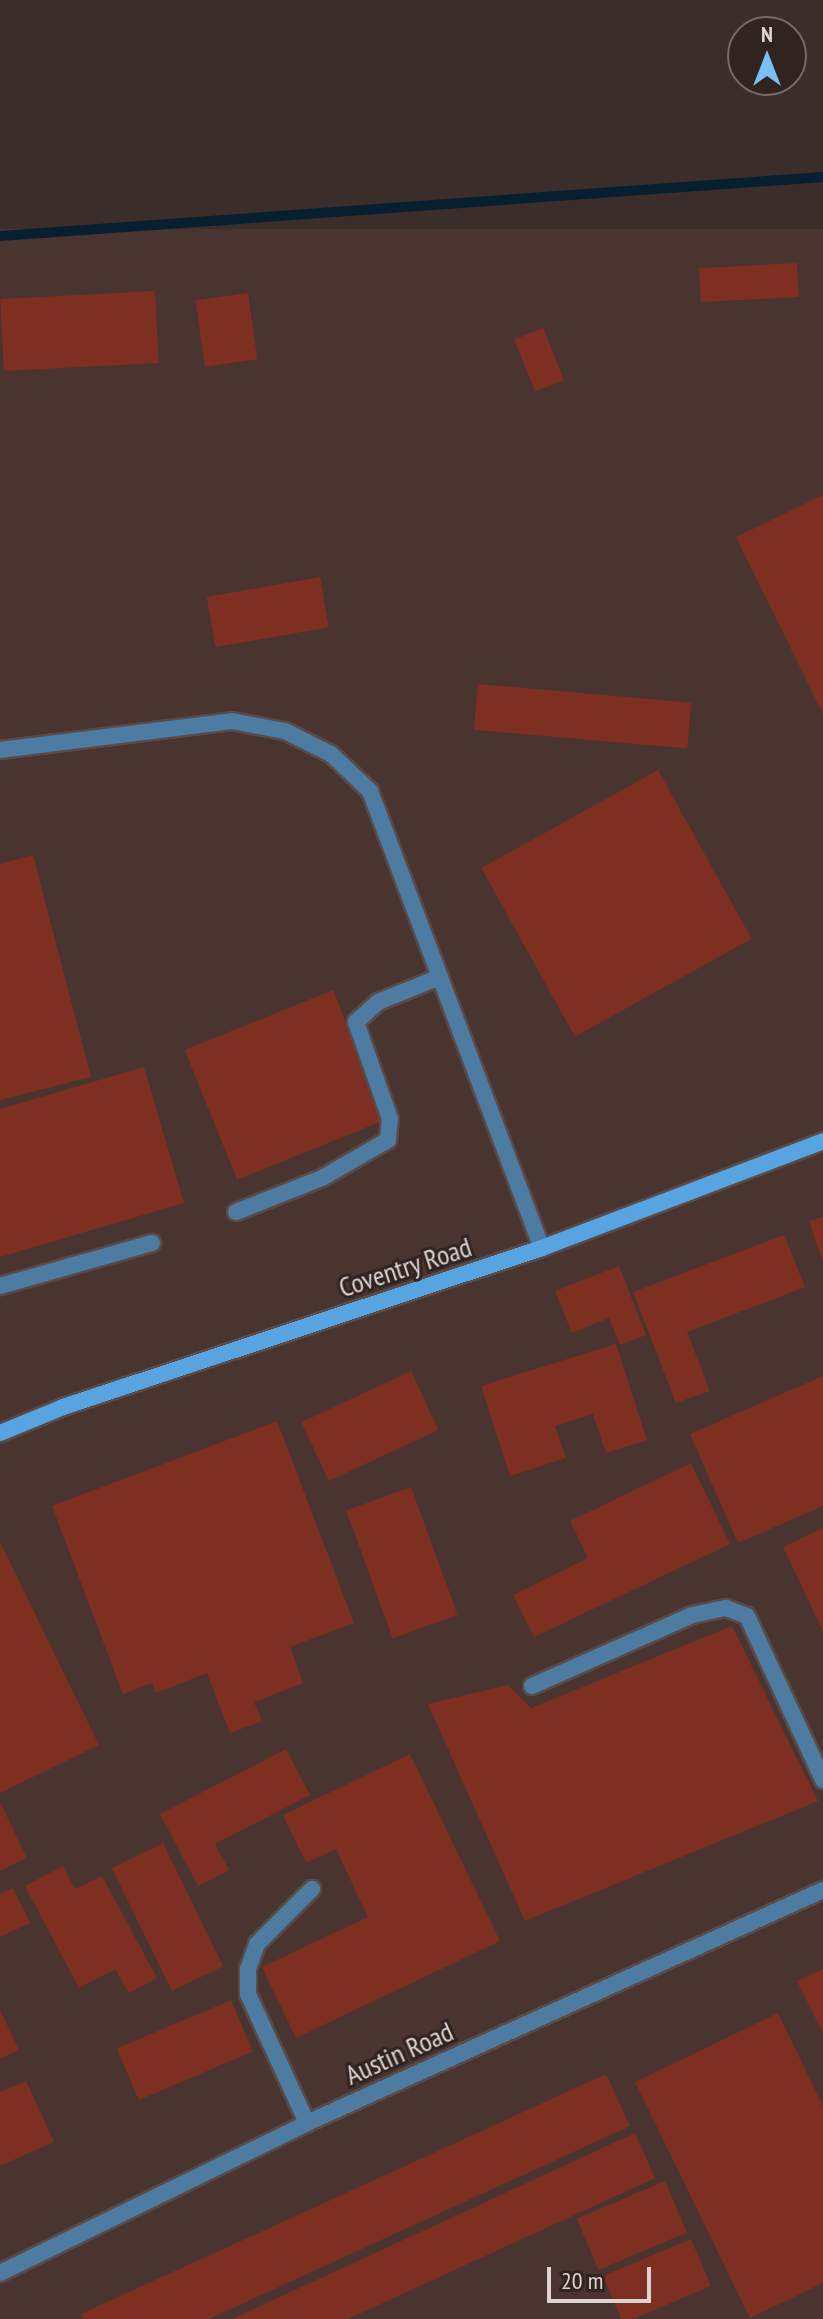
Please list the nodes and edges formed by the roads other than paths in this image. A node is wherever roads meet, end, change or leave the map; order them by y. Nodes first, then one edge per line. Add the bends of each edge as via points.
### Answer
1 (0, 750) edge
2 (440, 977) junction
3 (823, 1141) edge
4 (236, 1212) dead end
5 (152, 1243) dead end
6 (542, 1248) junction
7 (0, 1286) edge
8 (0, 1433) edge
9 (532, 1686) dead end
10 (823, 1780) edge
11 (312, 1889) dead end
12 (823, 1890) edge
13 (307, 2123) junction
14 (0, 2273) edge

1 - 2 street via 232,721 285,731 331,754 370,791
2 - 4 street via 378,1002 356,1022 390,1119 388,1140 322,1178
2 - 6 street
3 - 6 street, Coventry Road
5 - 7 street
6 - 8 street, Coventry Road via 63,1407
9 - 10 street via 692,1615 726,1608 747,1616
11 - 13 street via 257,1944 248,1969 248,1994
12 - 13 street, Austin Road
13 - 14 street, Austin Road

